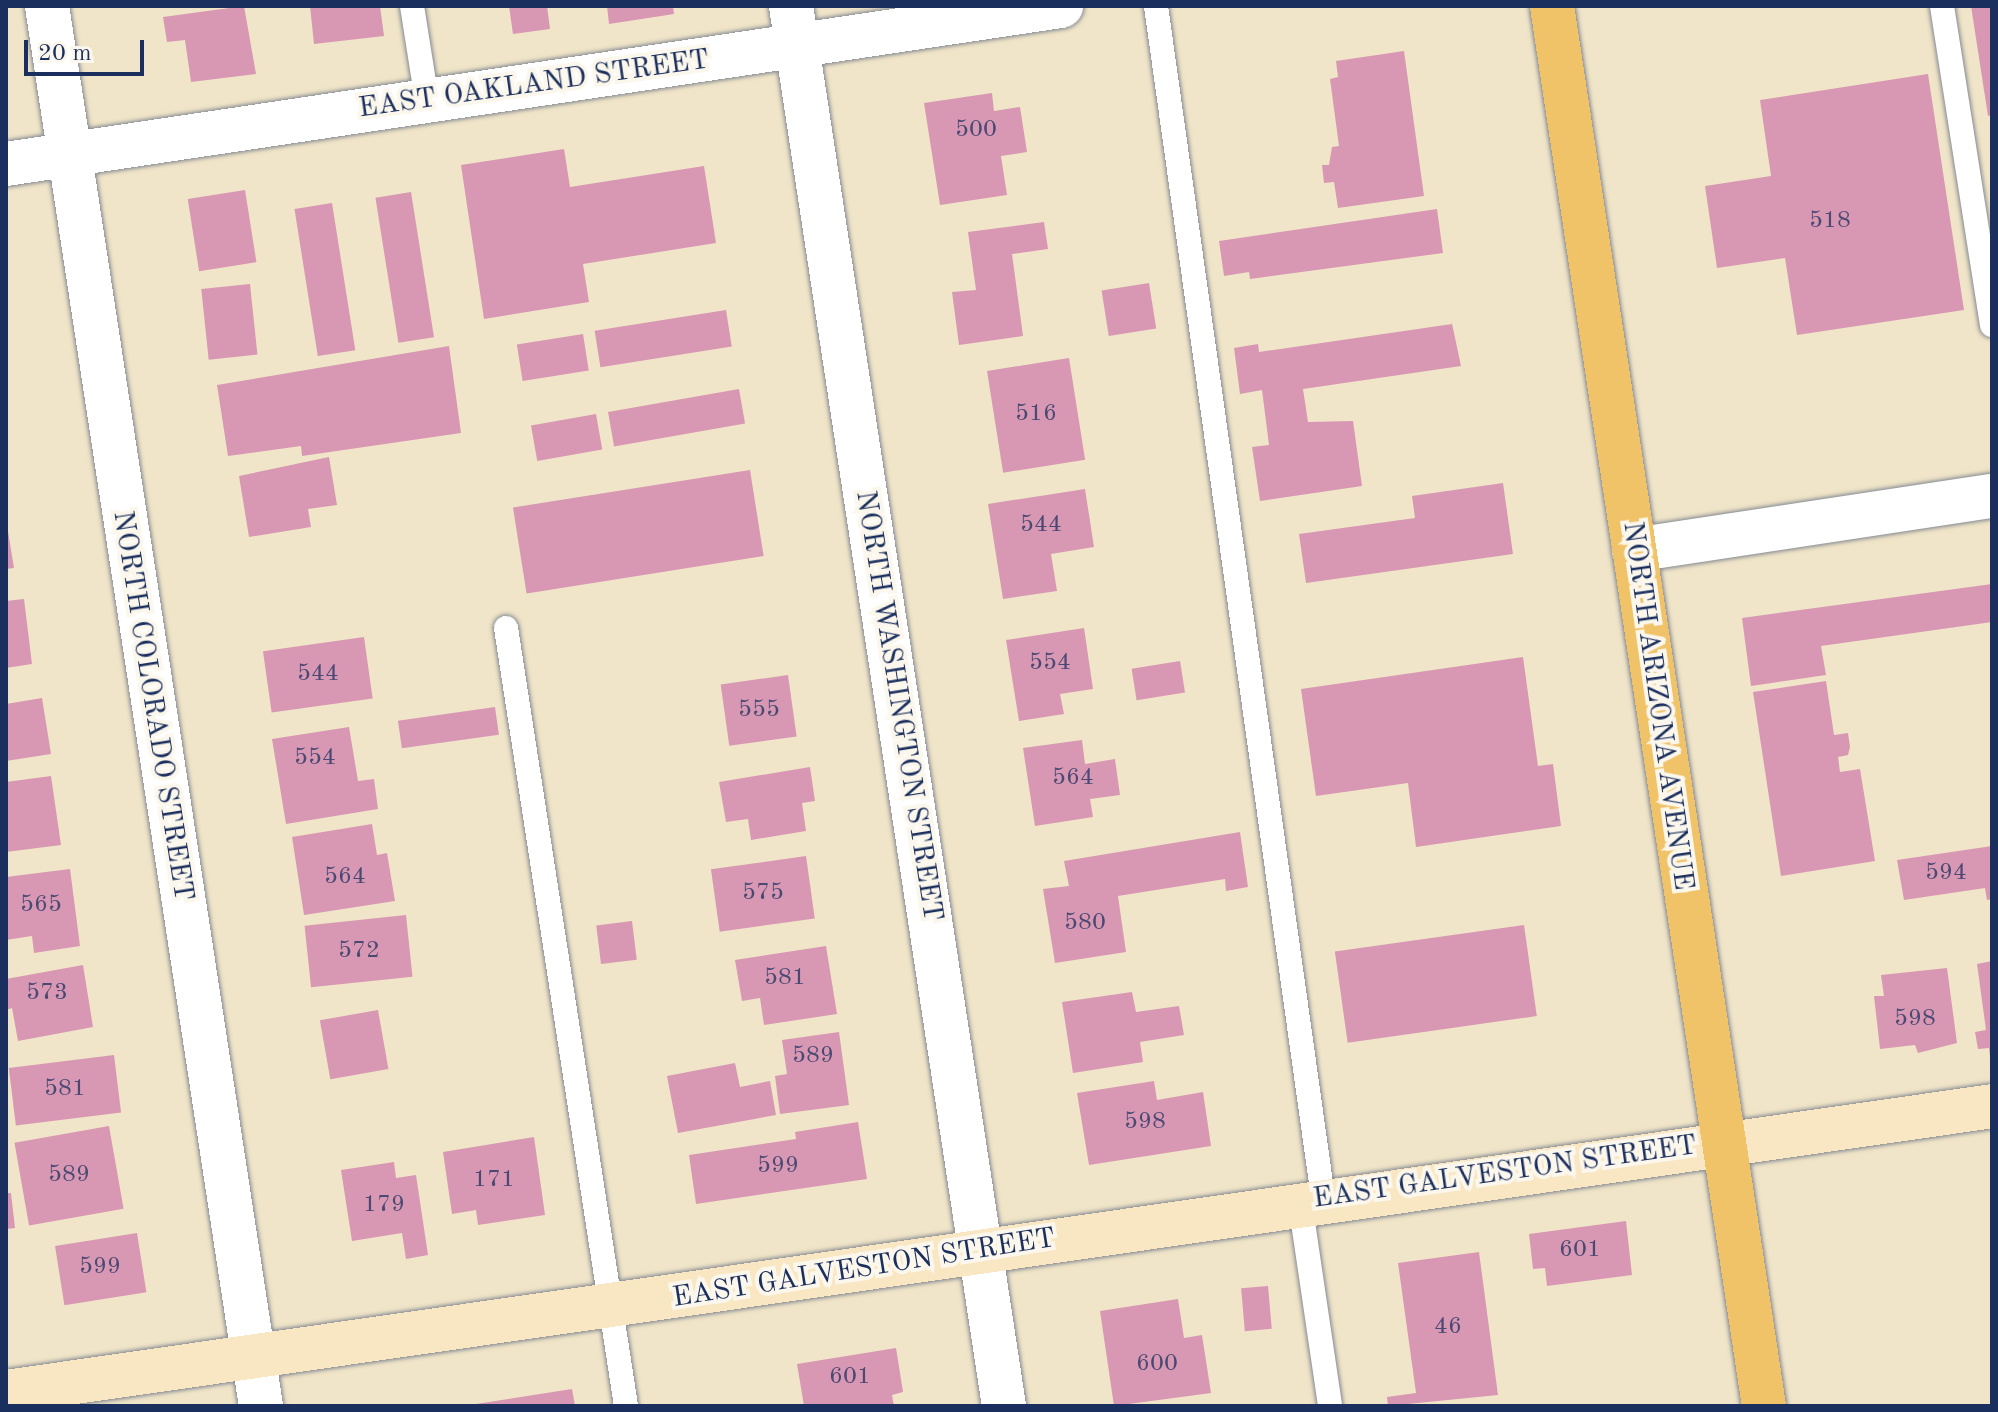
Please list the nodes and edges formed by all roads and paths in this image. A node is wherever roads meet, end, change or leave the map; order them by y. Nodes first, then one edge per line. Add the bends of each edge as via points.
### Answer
1 (47, 6) edge
2 (412, 6) edge
3 (1061, 6) edge
4 (1156, 6) edge
5 (1552, 6) edge
6 (1942, 6) edge
7 (794, 26) edge
8 (427, 101) junction
9 (68, 155) junction
10 (6, 164) edge
11 (1983, 185) edge
12 (1992, 325) edge
13 (1992, 496) edge
14 (1634, 550) junction
15 (506, 628) dead end
16 (1992, 1106) edge
17 (1722, 1142) junction
18 (1312, 1200) junction
19 (981, 1251) junction
20 (611, 1308) junction
21 (254, 1357) junction
22 (6, 1392) edge
23 (261, 1406) edge
24 (626, 1406) edge
25 (1004, 1406) edge
26 (1330, 1406) edge
27 (1764, 1406) edge

1 - 9 street, NORTH COLORADO STREET
2 - 8 lane
3 - 7 street, EAST OAKLAND STREET
4 - 18 lane
5 - 14 main road, NORTH ARIZONA AVENUE
6 - 11 lane
7 - 8 street, EAST OAKLAND STREET
7 - 19 street, NORTH WASHINGTON STREET
8 - 9 street, EAST OAKLAND STREET
9 - 10 street, EAST OAKLAND STREET
9 - 21 street, NORTH COLORADO STREET
11 - 12 lane
13 - 14 street
14 - 17 main road, NORTH ARIZONA AVENUE
15 - 20 lane
16 - 17 street, EAST GALVESTON STREET
17 - 18 street, EAST GALVESTON STREET
17 - 27 main road, NORTH ARIZONA AVENUE
18 - 19 street, EAST GALVESTON STREET
18 - 26 lane
19 - 20 street, EAST GALVESTON STREET
19 - 25 street, NORTH WASHINGTON STREET
20 - 21 street, EAST GALVESTON STREET
20 - 24 lane
21 - 22 street, EAST GALVESTON STREET
21 - 23 street, NORTH COLORADO STREET

